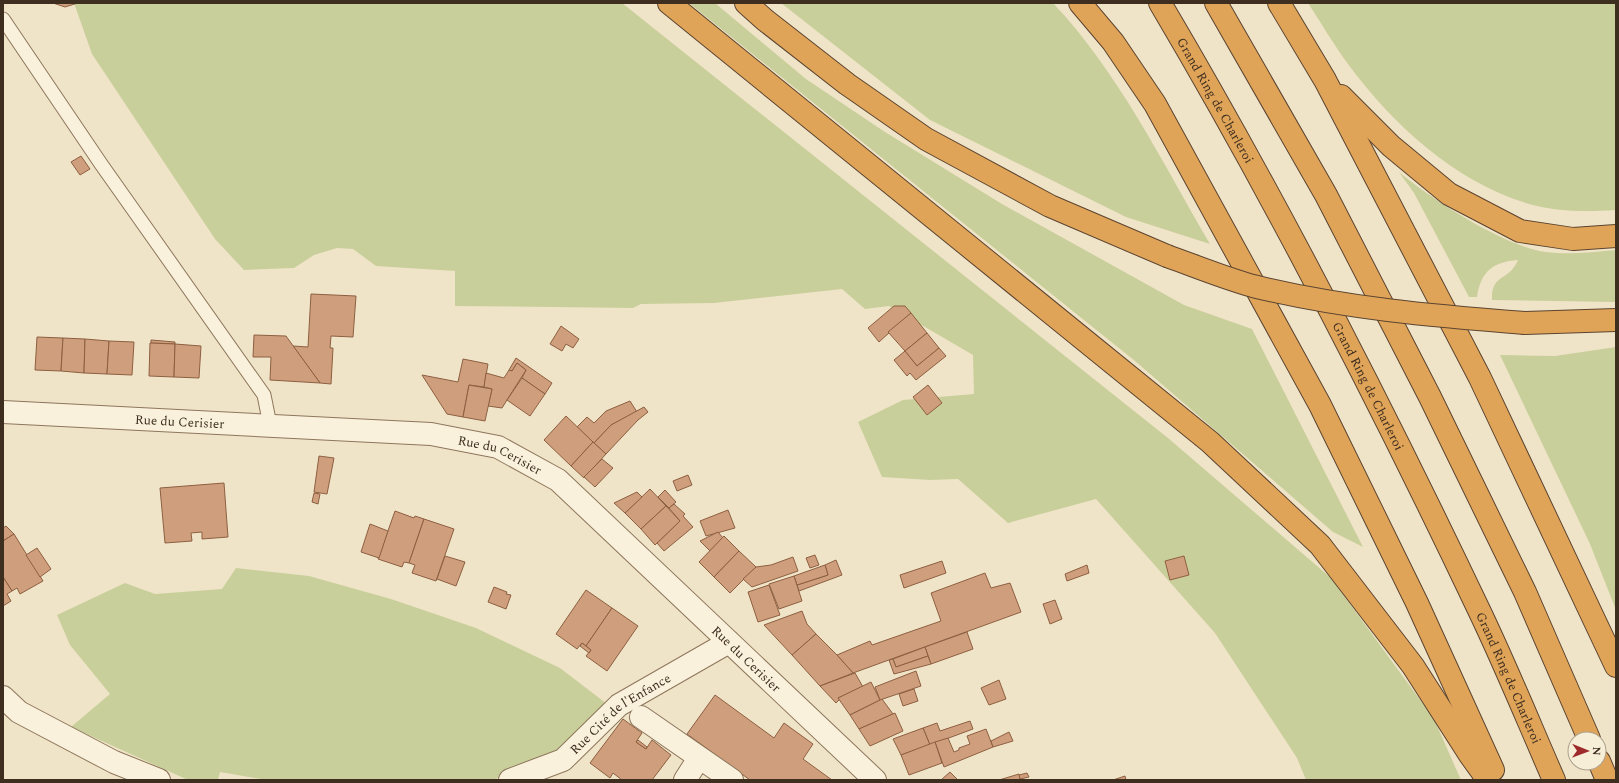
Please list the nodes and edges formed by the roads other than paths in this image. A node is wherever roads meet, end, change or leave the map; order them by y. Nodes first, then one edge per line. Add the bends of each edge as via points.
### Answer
1 (669, 3) edge
2 (746, 3) edge
3 (1080, 3) edge
4 (1160, 3) edge
5 (1216, 3) edge
6 (1280, 3) edge
7 (3, 19) edge
8 (1325, 80) junction
9 (1616, 236) edge
10 (1616, 320) edge
11 (3, 412) edge
12 (270, 425) junction
13 (729, 642) junction
14 (1616, 666) edge
15 (3, 697) edge
16 (641, 717) dead end
17 (1586, 731) edge
18 (699, 758) junction
19 (158, 780) edge
20 (510, 780) edge
21 (685, 780) edge
22 (732, 780) edge
23 (875, 780) edge
24 (1488, 780) edge
25 (1498, 780) edge
26 (1554, 780) edge

1 - 24 highway via 1210,442 1320,545 1413,666
2 - 10 highway, bridge via 847,84 926,140 1050,206 1167,256 1252,285 1338,303 1426,316 1525,323
3 - 25 highway via 1113,42 1155,104 1320,405 1417,603
4 - 26 highway, Grand Ring de Charleroi via 1282,217 1380,406 1479,610
5 - 17 highway via 1326,195 1430,397 1525,592
6 - 8 highway
7 - 12 lane via 264,395
8 - 9 highway via 1391,146 1449,194 1520,231 1573,239
8 - 14 highway via 1480,378
11 - 12 street, Rue du Cerisier
12 - 13 street, Rue du Cerisier via 431,434 498,447 558,480
13 - 20 street, Rue Cité de l'Enfance via 619,705 563,760
13 - 23 street, Rue du Cerisier
15 - 19 street via 19,712 114,762
16 - 18 street, Rue Cité de l'Enfance
18 - 21 street
18 - 22 street, Rue Cité de l'Enfance

